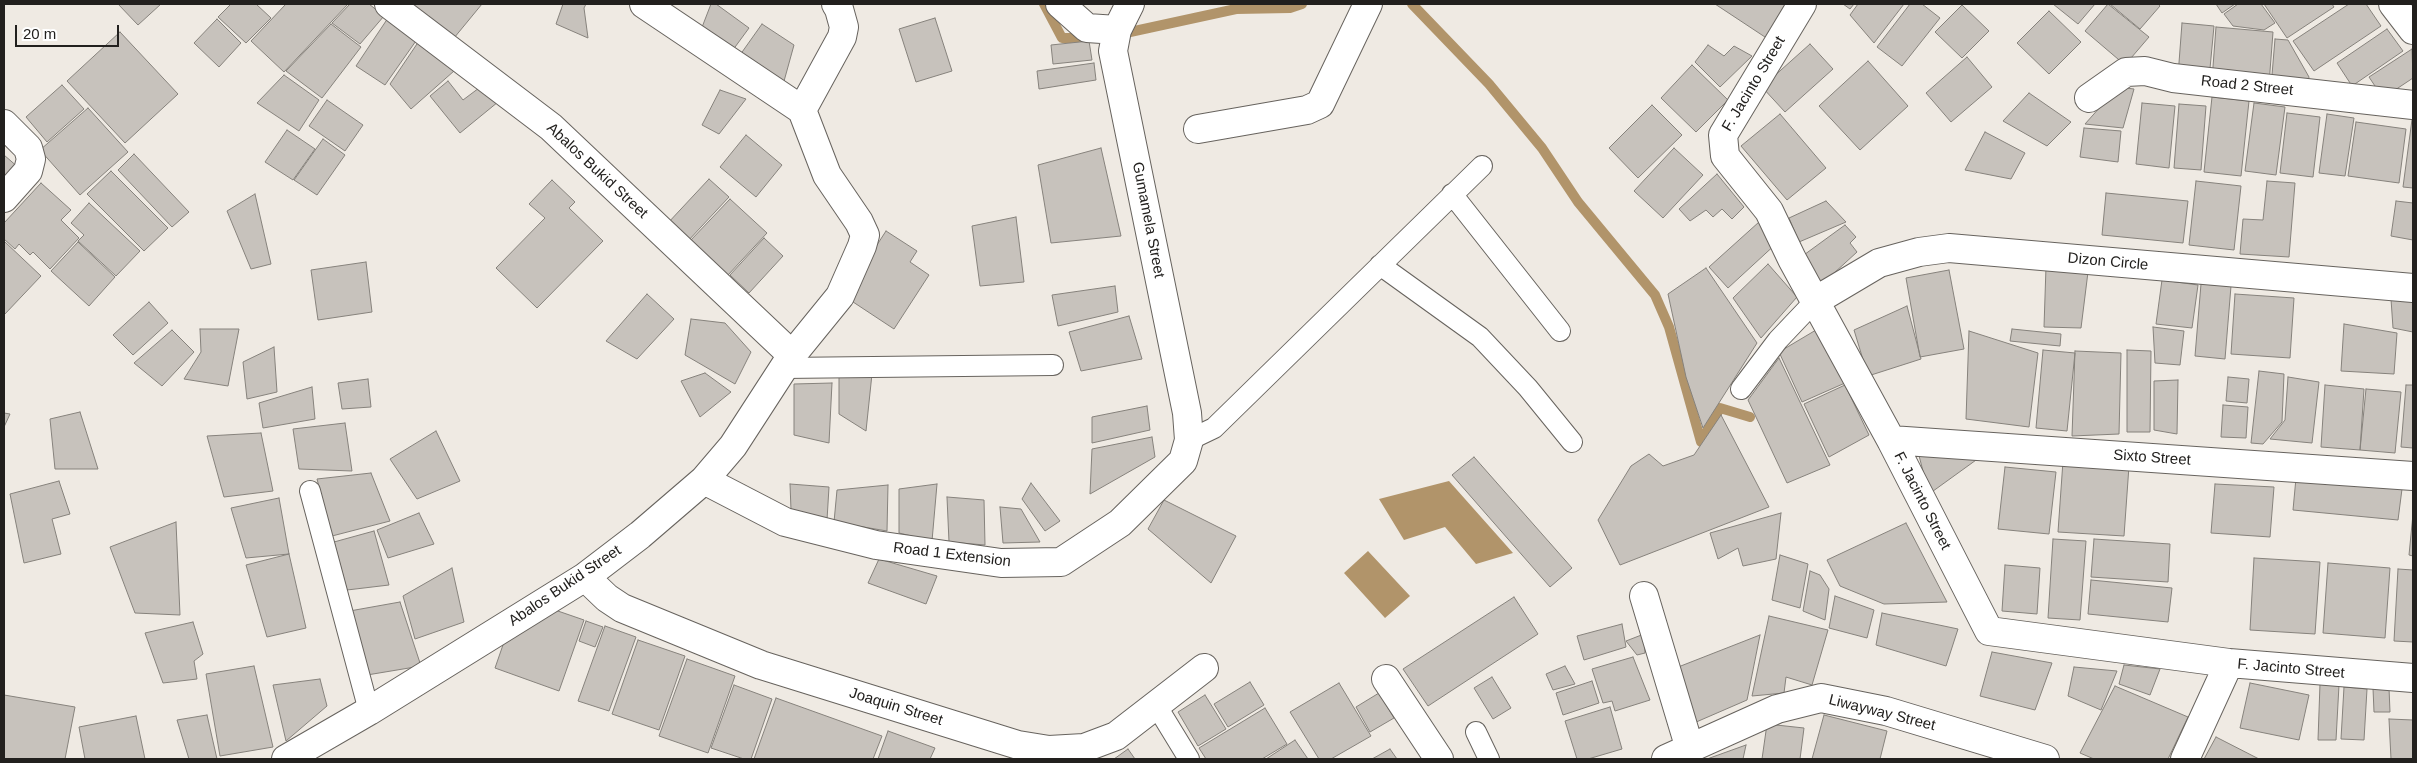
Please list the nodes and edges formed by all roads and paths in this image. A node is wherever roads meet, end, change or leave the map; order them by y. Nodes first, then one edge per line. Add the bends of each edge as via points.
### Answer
1 (389, 4) edge
2 (644, 4) edge
3 (1060, 4) edge
4 (1130, 4) edge
5 (1368, 4) edge
6 (1802, 4) edge
7 (2393, 4) edge
8 (840, 16) edge
9 (1117, 30) junction
10 (2413, 30) edge
11 (2089, 98) dead end
12 (2413, 105) edge
13 (802, 110) junction
14 (4, 124) edge
15 (1198, 129) dead end
16 (1482, 166) dead end
17 (1452, 194) junction
18 (4, 198) edge
19 (1380, 265) junction
20 (2413, 288) edge
21 (1816, 302) junction
22 (1560, 332) dead end
23 (787, 361) junction
24 (1053, 365) dead end
25 (1741, 389) dead end
26 (1189, 440) junction
27 (1891, 440) junction
28 (1572, 442) dead end
29 (2413, 476) edge
30 (704, 480) junction
31 (310, 491) dead end
32 (585, 577) junction
33 (1644, 596) dead end
34 (2229, 663) junction
35 (1204, 668) dead end
36 (2413, 678) edge
37 (1386, 679) dead end
38 (1156, 705) junction
39 (369, 712) junction
40 (1476, 732) dead end
41 (1678, 754) edge
42 (2036, 758) edge
43 (286, 759) edge
44 (1190, 759) edge
45 (1439, 759) edge
46 (1489, 759) edge
47 (2185, 759) edge

1 - 23 street, Abalos Bukid Street via 551,127
2 - 13 street
3 - 9 street via 1087,28
4 - 9 street, Gumamela Street
5 - 15 street via 1320,104 1307,110
6 - 21 street, F. Jacinto Street via 1723,135 1723,145 1725,156 1769,211
7 - 10 street
8 - 13 street via 842,37
9 - 26 street, Gumamela Street via 1114,51 1187,413
11 - 12 street, Road 2 Street via 2126,72 2145,71 2173,78
13 - 23 street, Abalos Bukid Street via 827,176 865,235 840,296
14 - 18 street via 28,148 31,159 28,172
16 - 17 lane
17 - 19 lane
17 - 22 lane
19 - 26 lane via 1214,428
19 - 28 lane via 1480,337
20 - 21 street, Dizon Circle via 1949,248 1879,262
21 - 25 lane via 1778,340
21 - 27 street, F. Jacinto Street
23 - 24 lane
23 - 30 street, Abalos Bukid Street via 733,446
26 - 30 street, Road 1 Extension via 1184,461 1120,523 1061,562 1000,563 876,545 785,522
27 - 29 street, Sixto Street
27 - 34 street, F. Jacinto Street via 1989,631
30 - 32 street, Abalos Bukid Street
31 - 39 lane
32 - 38 street, Joaquin Street via 622,608 761,665 1018,745 1049,750 1084,748 1116,736
32 - 39 street, Abalos Bukid Street
33 - 41 street
34 - 36 street, F. Jacinto Street
34 - 47 street
35 - 38 street, Joaquin Street
37 - 45 street
38 - 44 lane
39 - 43 street, Abalos Bukid Street
40 - 46 lane
41 - 42 street, Liwayway Street via 1777,709 1821,698 1886,711

